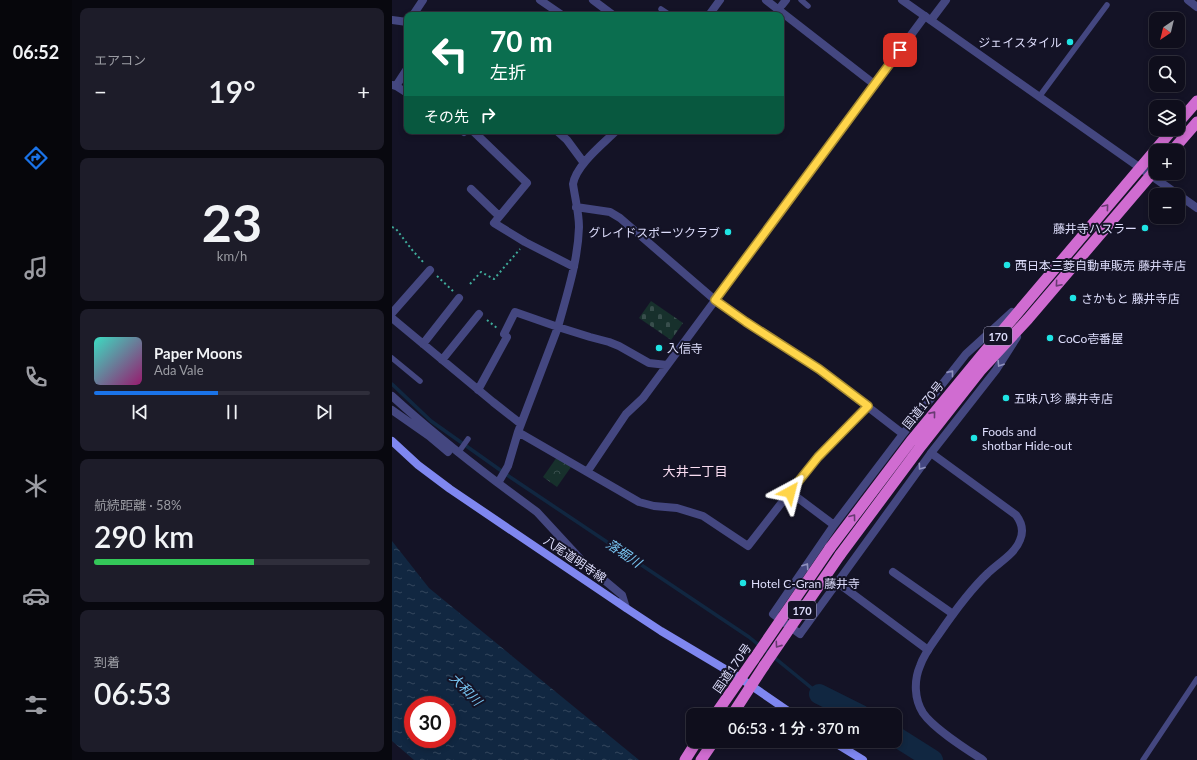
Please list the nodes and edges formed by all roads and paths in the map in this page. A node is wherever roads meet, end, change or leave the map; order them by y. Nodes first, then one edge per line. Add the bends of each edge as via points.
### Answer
1 (423, 0) edge
2 (540, 0) edge
3 (593, 0) edge
4 (720, 0) edge
5 (766, 0) edge
6 (800, 0) edge
7 (902, 0) edge
8 (946, 0) edge
9 (1188, 0) edge
10 (1107, 5) dead end
11 (808, 6) dead end
12 (1197, 6) edge
13 (661, 9) dead end
14 (415, 12) edge
15 (557, 12) edge
16 (609, 12) edge
17 (666, 12) edge
18 (711, 12) edge
19 (781, 12) edge
20 (784, 14) edge
21 (928, 18) junction
22 (392, 20) edge
23 (404, 22) edge
24 (404, 73) edge
25 (874, 84) junction
26 (394, 86) edge
27 (404, 91) edge
28 (1039, 97) junction
29 (1197, 101) edge
30 (1185, 115) edge
31 (1197, 122) edge
32 (476, 134) edge
33 (560, 134) edge
34 (613, 134) edge
35 (1167, 136) edge
36 (1178, 144) edge
37 (584, 163) junction
38 (1139, 168) junction
39 (1149, 171) edge
40 (1149, 177) edge
41 (1163, 180) edge
42 (471, 189) dead end
43 (576, 207) junction
44 (1197, 208) edge
45 (500, 216) junction
46 (392, 227) edge
47 (525, 242) junction
48 (574, 267) junction
49 (430, 270) joint
50 (470, 284) dead end
51 (1034, 292) junction
52 (460, 298) dead end
53 (715, 300) junction
54 (392, 313) edge
55 (479, 314) dead end
56 (392, 318) edge
57 (1028, 319) junction
58 (558, 327) junction
59 (423, 344) junction
60 (392, 358) edge
61 (442, 360) junction
62 (667, 365) junction
63 (420, 381) dead end
64 (478, 390) junction
65 (392, 396) edge
66 (868, 406) junction
67 (392, 410) edge
68 (521, 424) junction
69 (518, 432) junction
70 (903, 434) junction
71 (468, 439) dead end
72 (392, 441) edge
73 (459, 451) junction
74 (931, 453) junction
75 (587, 472) junction
76 (502, 477) junction
77 (790, 492) junction
78 (834, 525) junction
79 (893, 572) dead end
80 (838, 583) junction
81 (626, 608) junction
82 (953, 614) junction
83 (928, 650) junction
84 (740, 678) junction
85 (1196, 682) edge
86 (751, 686) junction
87 (720, 708) edge
88 (737, 708) edge
89 (784, 708) edge
90 (692, 748) edge
91 (709, 748) edge
92 (843, 748) edge
93 (684, 760) edge
94 (701, 760) edge
95 (863, 760) edge
96 (983, 760) edge
97 (1143, 760) edge

1 - 14 street
2 - 15 street
3 - 16 street
4 - 18 street
5 - 19 street
6 - 11 lane
7 - 21 street
8 - 21 street
9 - 12 street
10 - 28 lane
13 - 17 lane
20 - 25 street
21 - 25 street
21 - 28 street
22 - 23 street
24 - 26 street
25 - 53 street
26 - 27 street
28 - 38 street
29 - 30 highway
31 - 36 highway
32 - 45 street via 527,183
33 - 37 street
34 - 37 street
35 - 38 highway, 国道170号 / 170
37 - 43 street via 574,178
38 - 39 street
51 -> 38 highway, 国道170号 / 170
40 -> 57 highway, 国道170号 / 170
41 - 44 street
42 - 45 street
43 - 48 street via 579,226
43 - 53 street via 610,212 620,218
45 - 47 street via 494,223
46 - 49 path
47 - 48 street
47 - 50 path via 494,279 481,272
48 - 58 street
49 - 54 street
70 -> 51 street via 966,354
84 -> 51 highway, 国道170号 / 170, bridge via 830,548 911,441
52 - 59 street
53 - 62 street
53 - 66 street via 819,369
55 - 61 street
56 - 59 street
57 -> 74 street via 996,370
57 -> 86 highway, 国道170号 / 170, bridge via 980,371 921,446 840,555
58 - 62 street via 609,342 650,362
58 - 64 street via 515,312 504,334 507,337
58 - 68 street
59 - 61 street
60 - 63 lane
61 - 64 street
62 - 75 street via 643,398 626,414
64 - 68 street
65 - 73 street
66 - 70 street
66 - 77 street via 818,457
67 - 76 street via 452,455
68 - 69 street
69 - 75 street
69 - 76 street
70 - 78 street
71 - 73 lane
72 - 81 main road, 八尾道明寺線 via 450,489
73 - 76 street
74 -> 80 street
74 - 82 street via 1016,515 1023,532 1014,550 988,572
75 - 77 street via 639,502 704,516 748,546
76 - 81 street via 511,494 537,512 585,564 622,595
77 - 78 street
80 -> 78 street via 800,634 773,614
79 - 82 street
80 - 83 street
81 - 84 main road, 八尾道明寺線
82 - 83 street
83 - 96 street via 916,682 917,697 923,712 932,724
84 - 86 main road, 八尾道明寺線
84 - 87 highway, 国道170号 / 170
85 - 97 lane
86 - 88 highway, 国道170号 / 170
86 - 89 main road, 八尾道明寺線
90 - 93 highway
91 - 94 highway
92 - 95 main road

